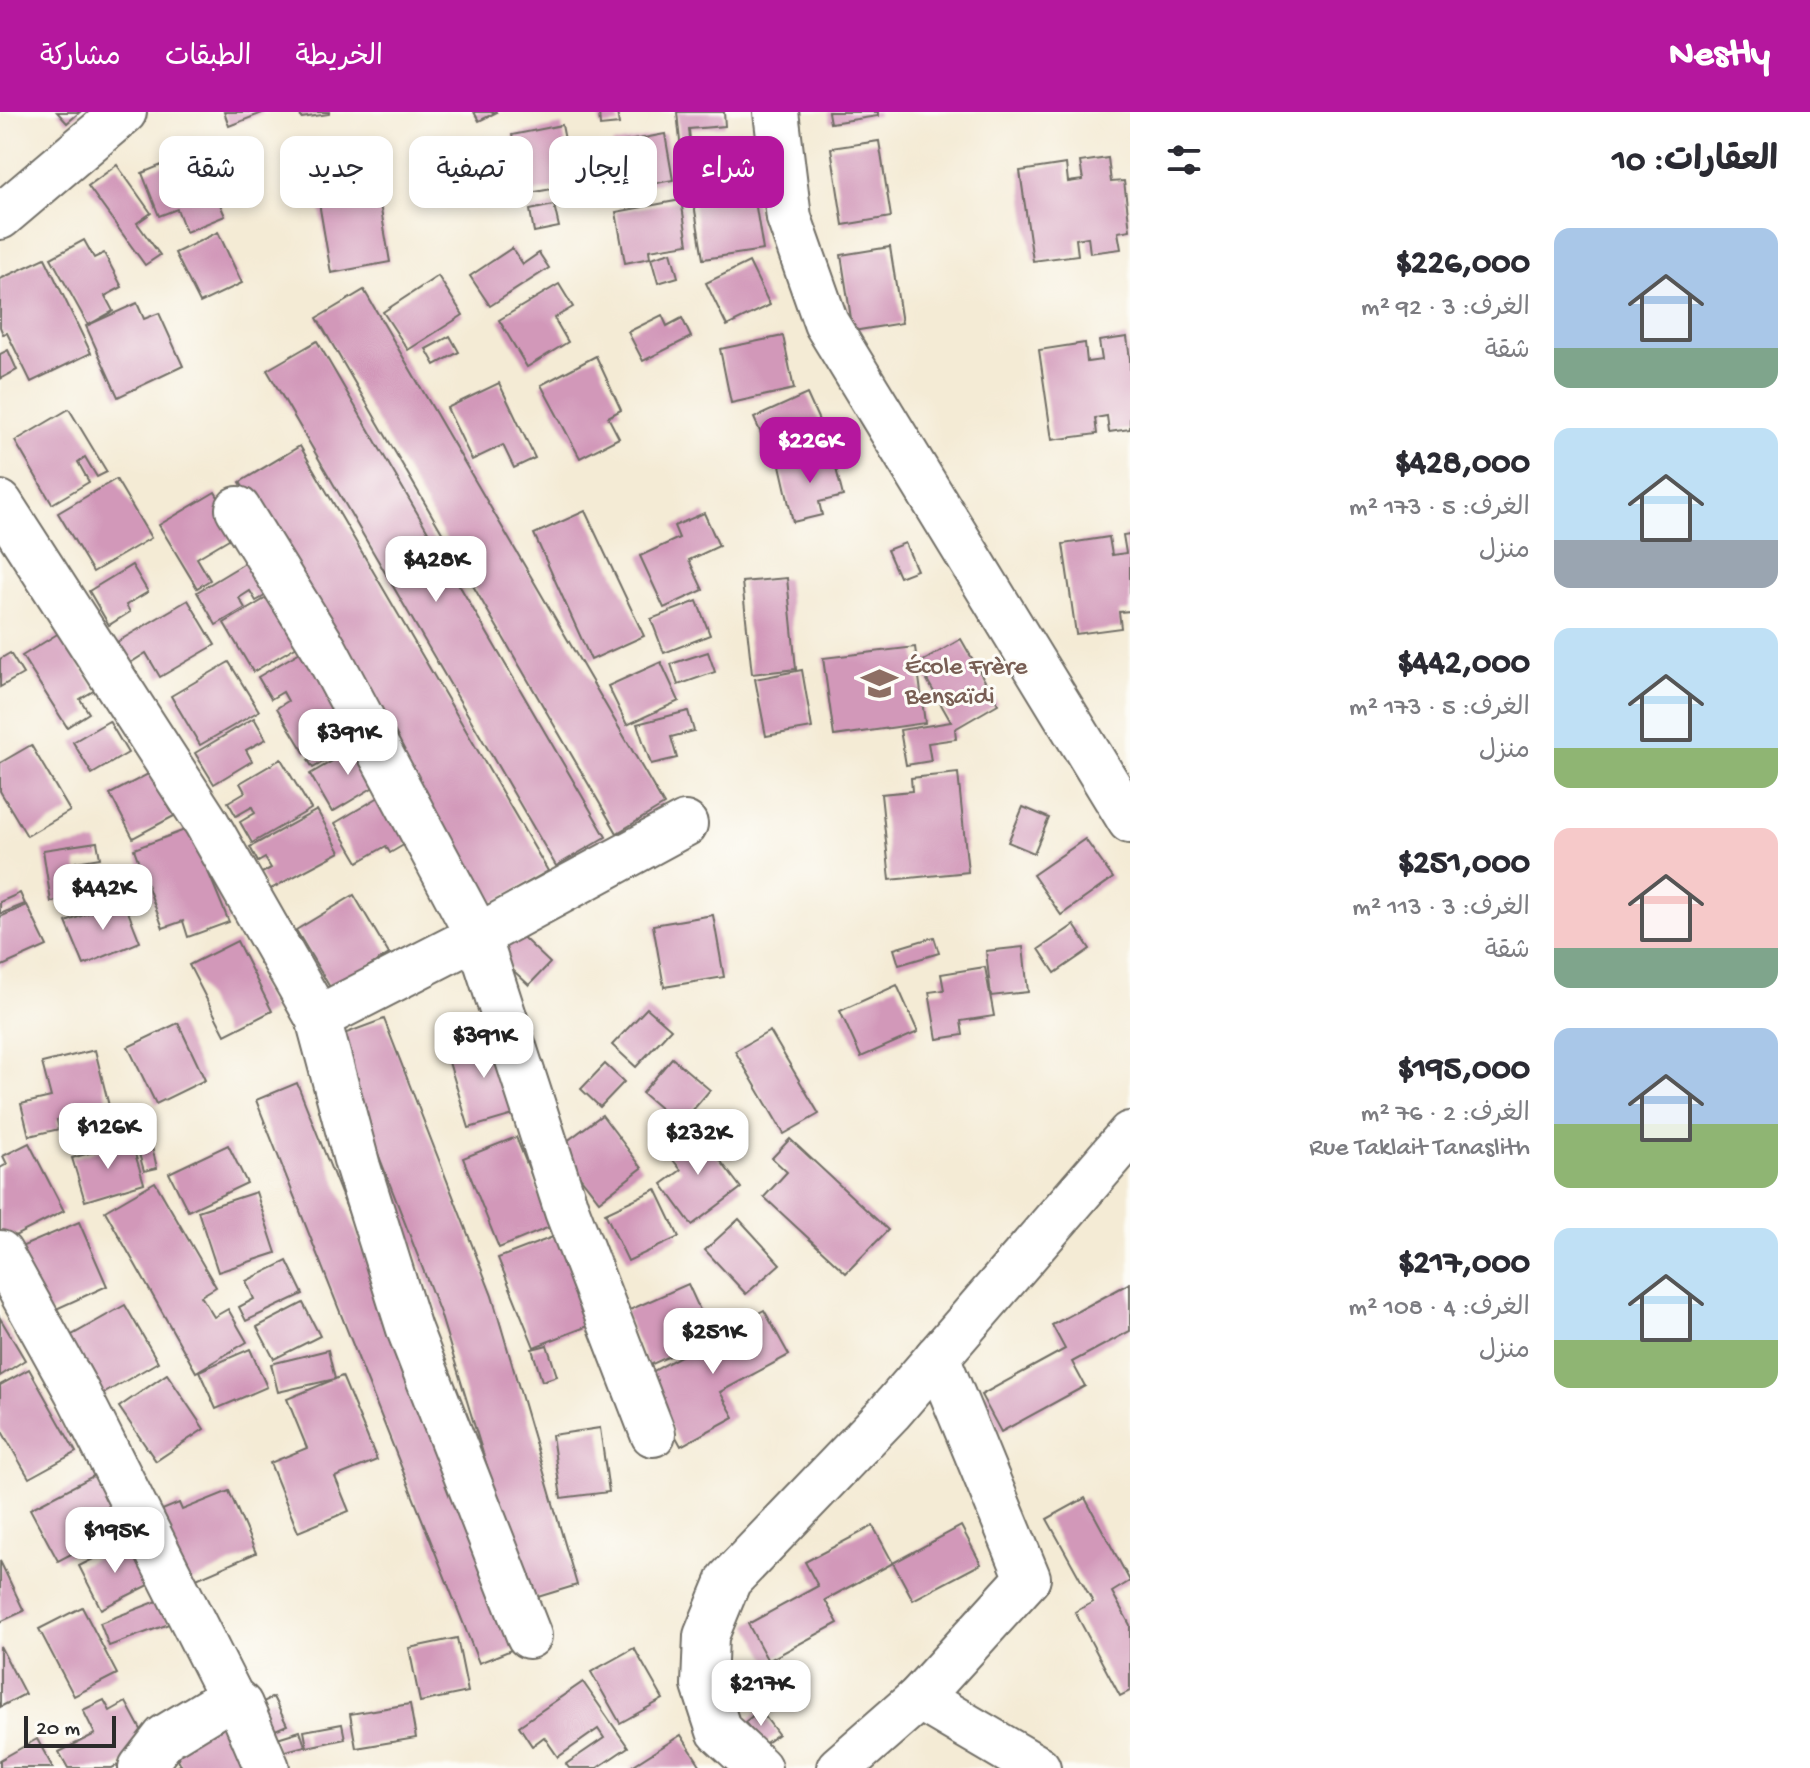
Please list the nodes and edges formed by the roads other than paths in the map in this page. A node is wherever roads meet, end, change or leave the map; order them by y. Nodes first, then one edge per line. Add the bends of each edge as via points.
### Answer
1 (124, 112) edge
2 (776, 112) edge
3 (0, 217) edge
4 (0, 503) edge
5 (238, 509) dead end
6 (1124, 797) edge
7 (685, 824) dead end
8 (478, 936) junction
9 (318, 1018) junction
10 (1130, 1134) edge
11 (0, 1253) edge
12 (937, 1357) junction
13 (653, 1434) dead end
14 (529, 1636) dead end
15 (231, 1697) junction
16 (919, 1698) junction
17 (141, 1768) edge
18 (267, 1768) edge
19 (759, 1768) edge
20 (839, 1768) edge
21 (1038, 1768) edge

1 - 3 street
2 - 6 street via 789,218 826,323
4 - 9 street via 206,822
5 - 8 street via 325,650
7 - 8 street
8 - 9 street
8 - 13 street via 567,1211
9 - 14 street via 409,1329
10 - 12 street
11 - 15 street via 76,1390
12 - 16 street via 1028,1578
12 - 19 street via 729,1580 706,1636 704,1685 719,1731
15 - 17 street via 165,1737
15 - 18 street via 240,1705
16 - 20 street
16 - 21 street

